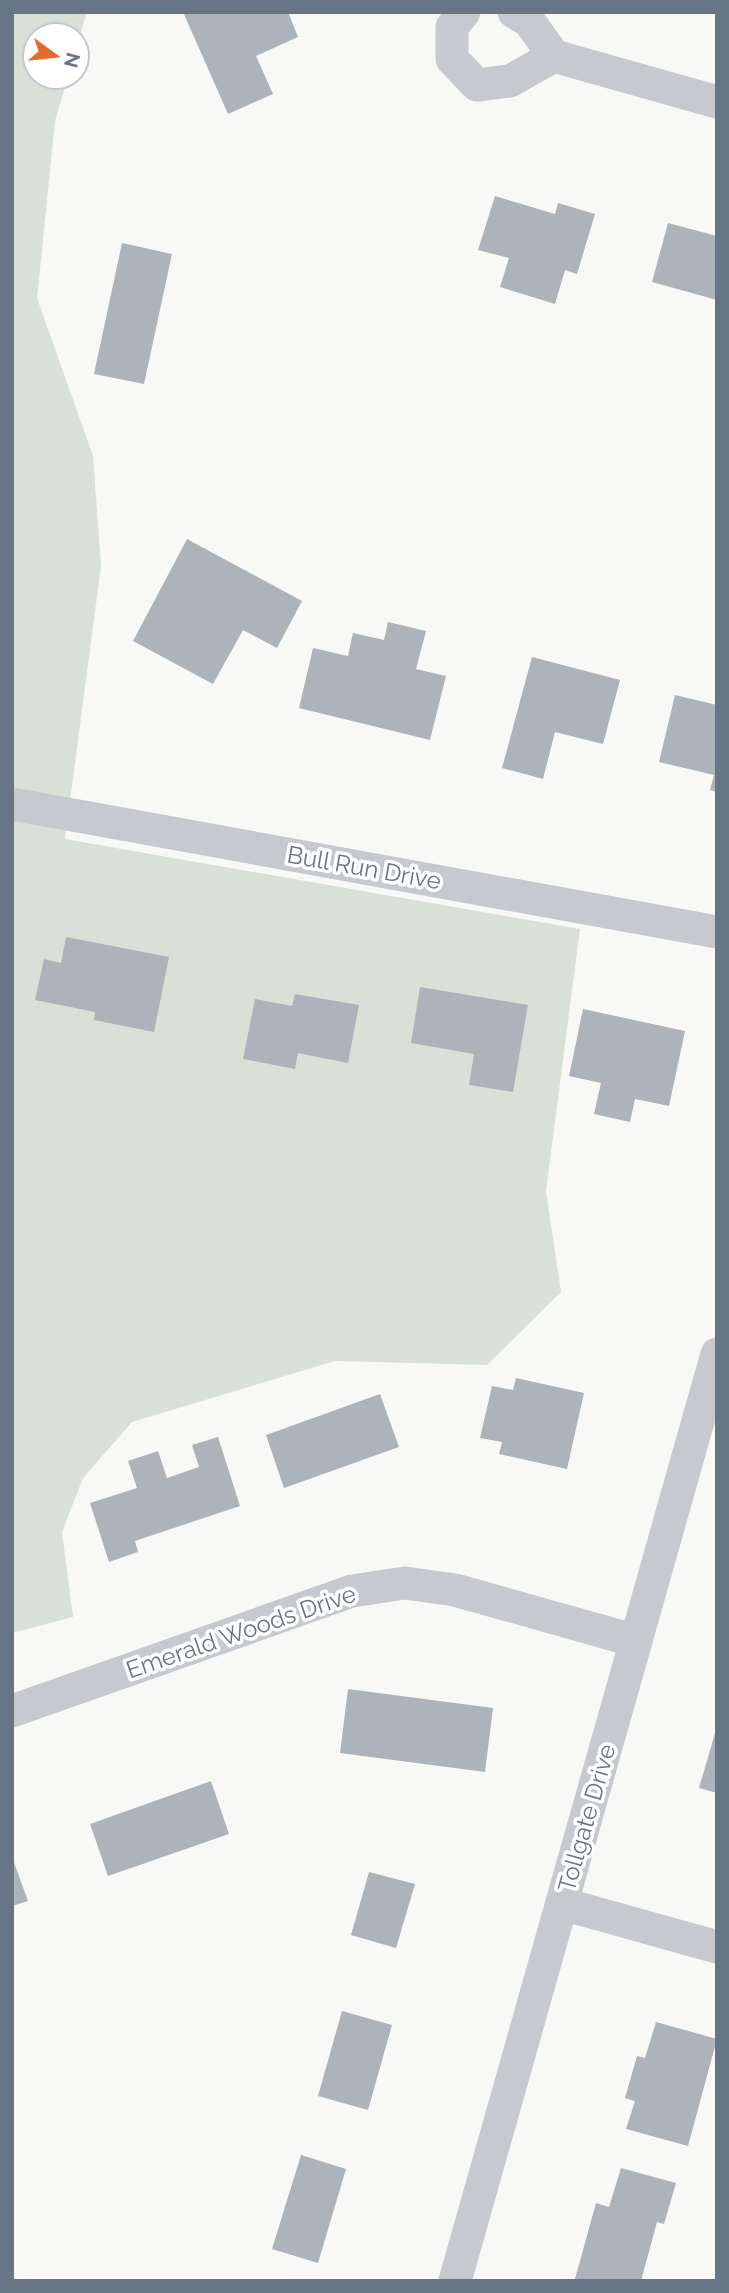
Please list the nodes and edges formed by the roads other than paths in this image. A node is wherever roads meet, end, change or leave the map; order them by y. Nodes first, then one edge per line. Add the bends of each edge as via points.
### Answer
1 (464, 12) edge
2 (514, 12) edge
3 (554, 56) junction
4 (717, 102) edge
5 (12, 804) edge
6 (717, 933) edge
7 (717, 1354) edge
8 (636, 1641) junction
9 (12, 1712) edge
10 (563, 1904) junction
11 (717, 1947) edge
12 (456, 2281) edge

1 - 3 street via 452,27 452,60 477,85 510,81
2 - 3 street via 529,21
3 - 4 street
5 - 6 street, Bull Run Drive
7 - 8 street, Tollgate Drive
8 - 9 street, Emerald Woods Drive via 455,1590 405,1583 352,1591
8 - 10 street, Tollgate Drive
10 - 11 street
10 - 12 street, Tollgate Drive

